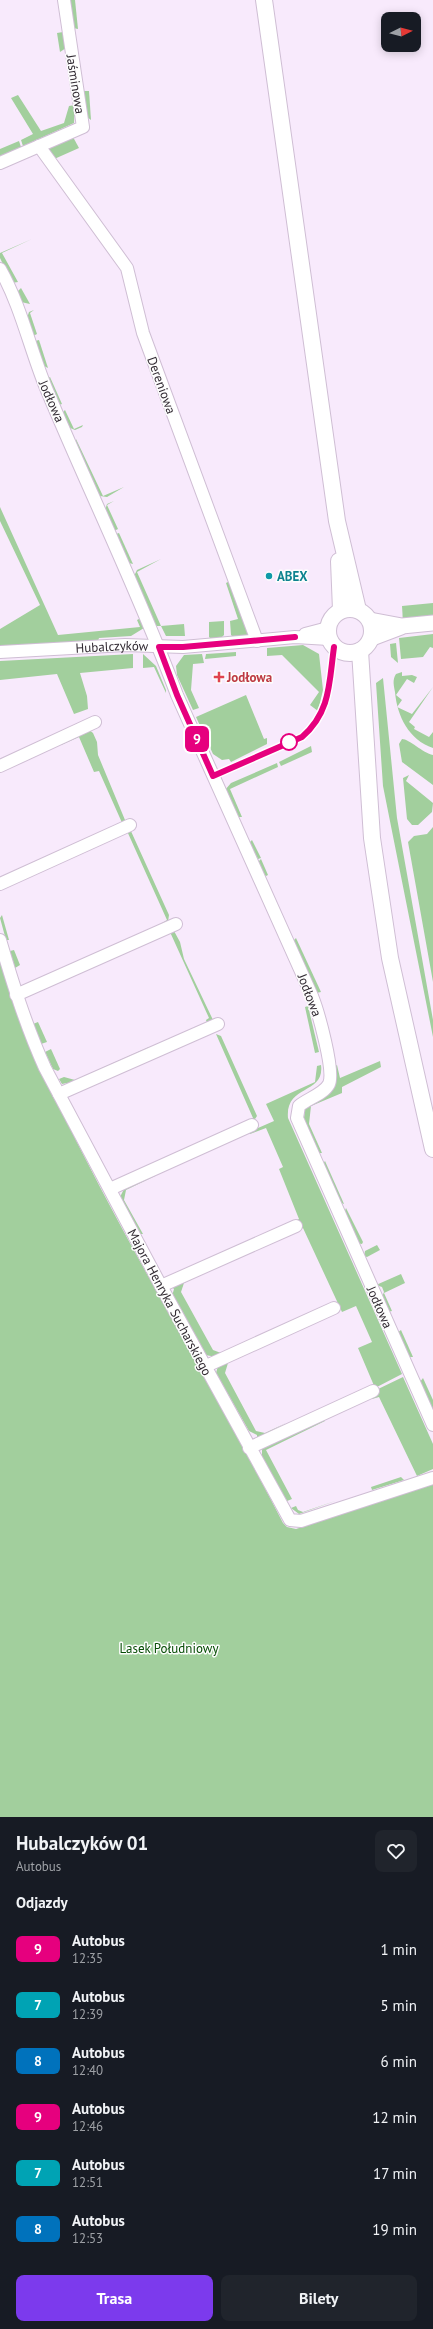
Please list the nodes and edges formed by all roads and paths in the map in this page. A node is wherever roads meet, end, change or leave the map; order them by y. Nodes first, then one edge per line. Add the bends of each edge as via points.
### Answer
1 (64, 0) edge
2 (264, 0) edge
3 (39, 146) junction
4 (0, 163) edge
5 (0, 269) edge
6 (337, 522) junction
7 (341, 610) junction
8 (358, 610) junction
9 (370, 620) junction
10 (433, 623) edge
11 (402, 626) junction
12 (328, 633) junction
13 (372, 638) junction
14 (257, 641) junction
15 (159, 647) junction
16 (0, 652) edge
17 (353, 652) junction
18 (95, 722) dead end
19 (0, 766) edge
20 (130, 825) dead end
21 (0, 884) edge
22 (176, 924) dead end
23 (0, 940) edge
24 (16, 995) junction
25 (218, 1024) dead end
26 (59, 1094) junction
27 (252, 1125) dead end
28 (433, 1149) edge
29 (110, 1190) junction
30 (296, 1226) dead end
31 (161, 1286) junction
32 (334, 1308) dead end
33 (204, 1367) junction
34 (373, 1391) dead end
35 (433, 1425) edge
36 (249, 1448) junction
37 (433, 1478) edge

1 - 3 street, Jaśminowa via 83,127
2 - 6 main road
3 - 4 street, Jaśminowa
3 - 14 street, Dereniowa via 125,263 143,333
5 - 15 street, Jodłowa via 13,296 46,389
6 - 7 main road
6 - 8 main road
7 - 8 main road
7 - 12 main road via 332,617
8 - 9 main road
9 - 11 street
9 - 13 main road
10 - 11 street
11 - 13 street
12 - 14 street, Hubalczyków
12 - 17 main road via 334,647
13 - 17 main road via 366,647
14 - 15 street, Hubalczyków
15 - 16 street, Hubalczyków via 125,645
15 - 35 street, Jodłowa via 177,695 314,1000 323,1034 330,1079 326,1088 299,1106 298,1118
17 - 28 main road via 363,715 372,838 390,958
18 - 19 street
20 - 21 street
22 - 24 street
23 - 24 street, Majora Henryka Sucharskiego
24 - 26 street, Majora Henryka Sucharskiego via 31,1037
25 - 26 street
26 - 29 street, Majora Henryka Sucharskiego
27 - 29 street
29 - 31 street, Majora Henryka Sucharskiego
30 - 31 street
31 - 33 street, Majora Henryka Sucharskiego
32 - 33 street
33 - 36 street, Majora Henryka Sucharskiego
34 - 36 street
36 - 37 street, Majora Henryka Sucharskiego via 293,1522

